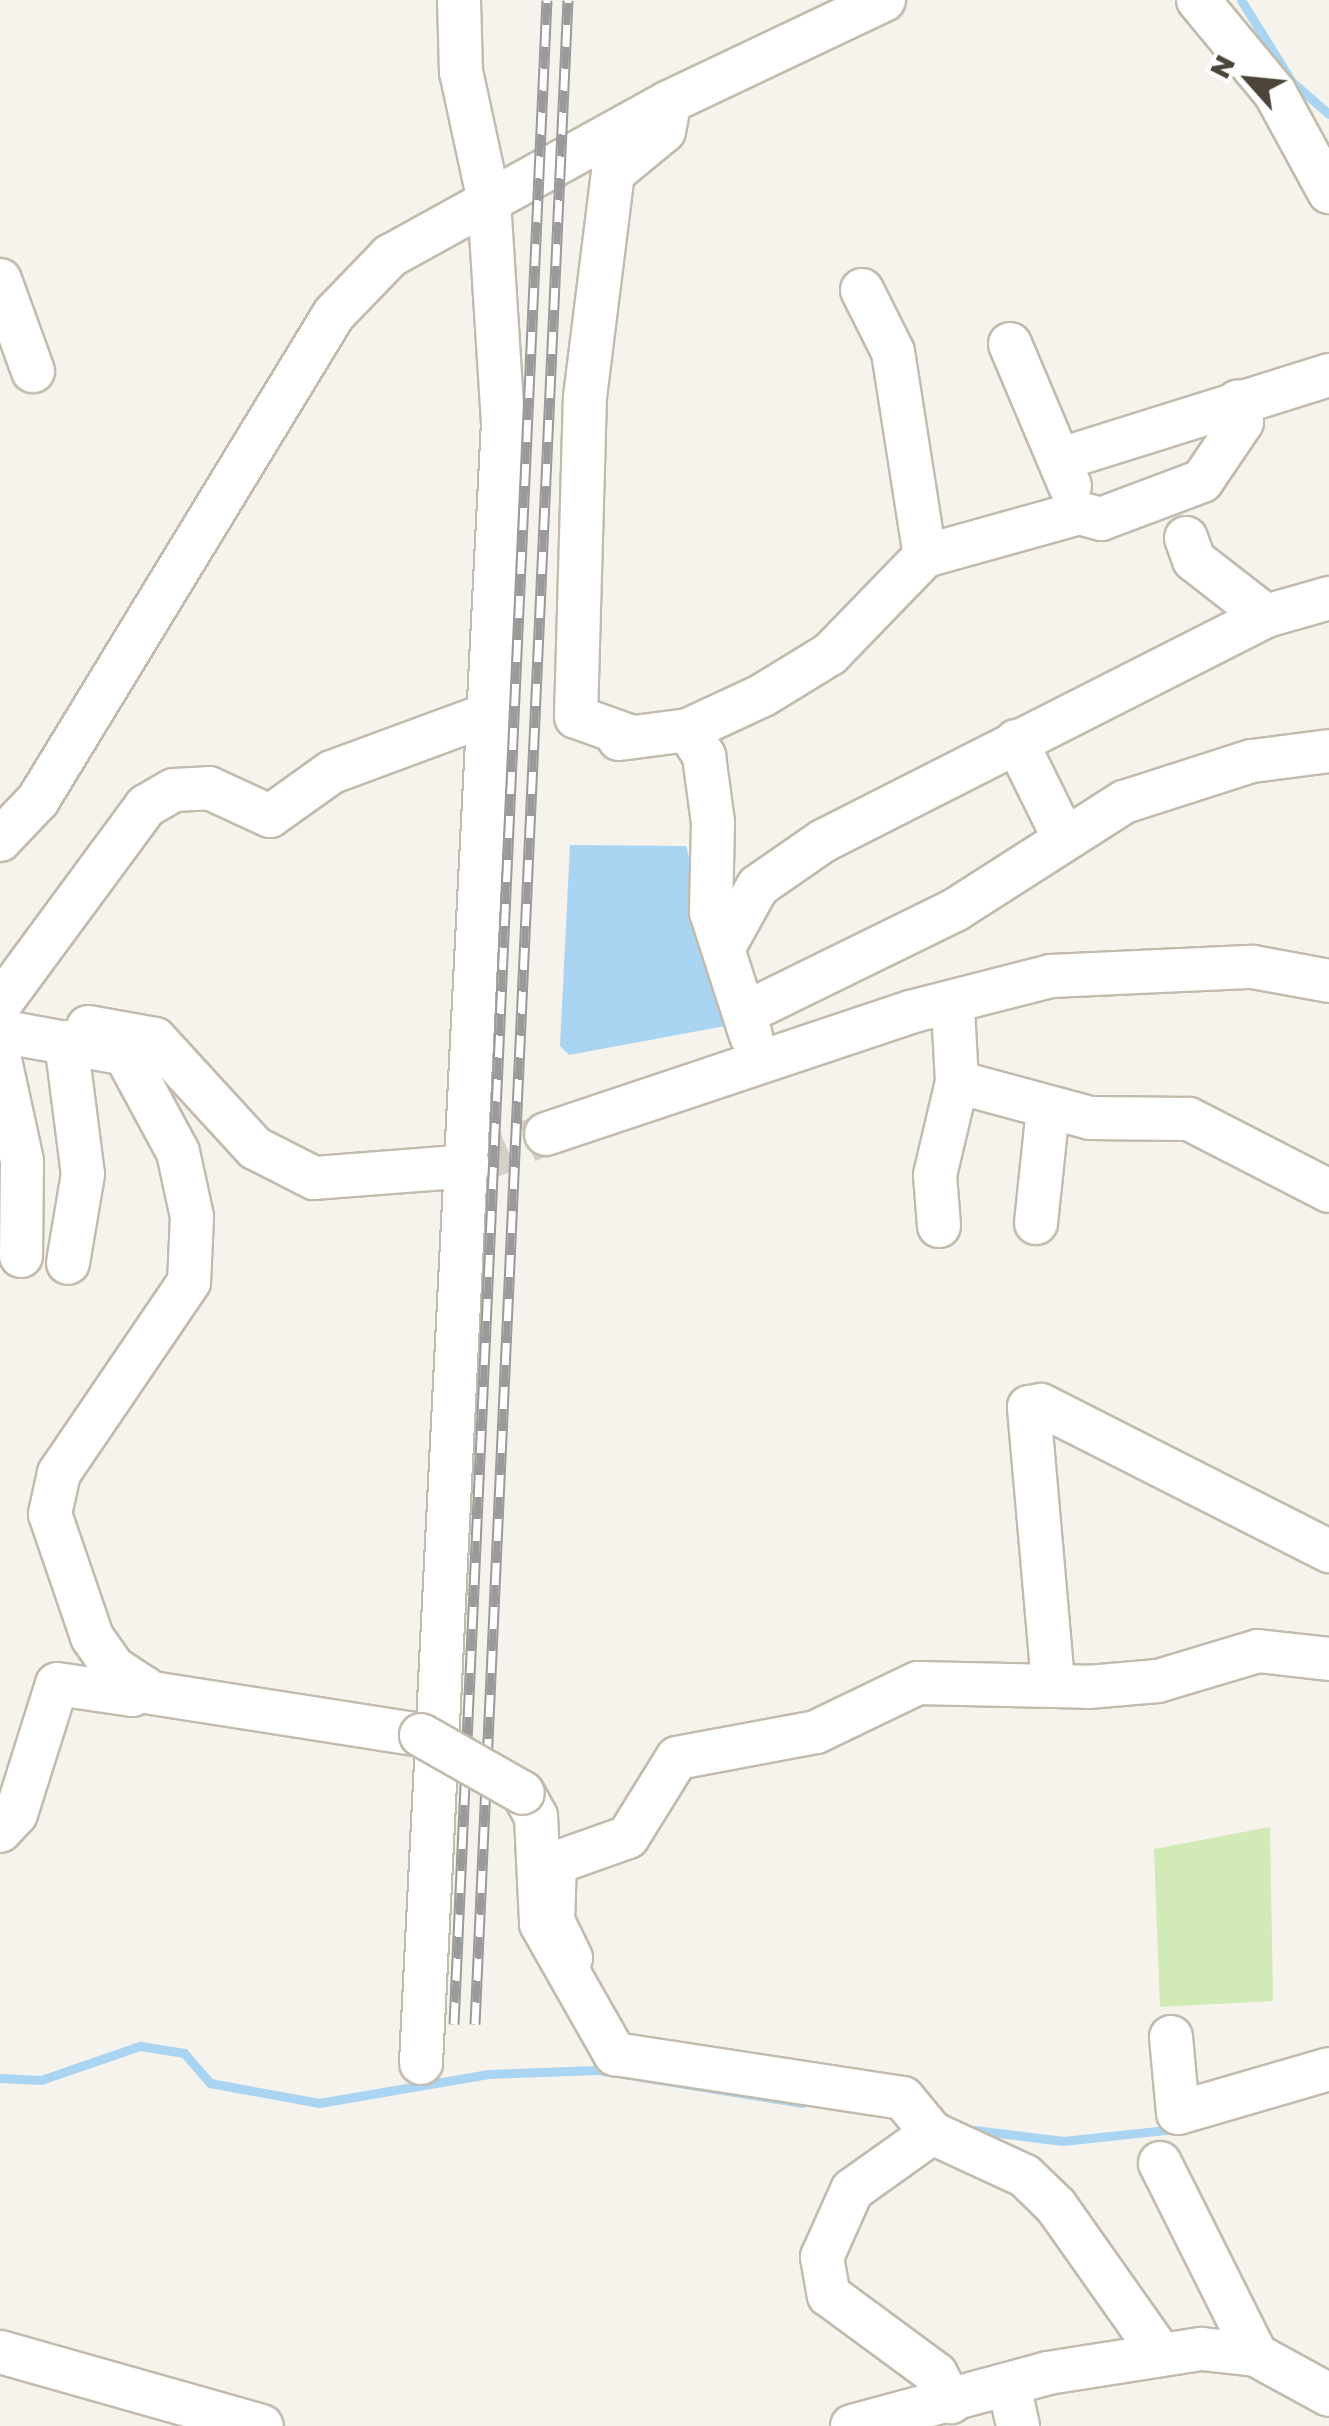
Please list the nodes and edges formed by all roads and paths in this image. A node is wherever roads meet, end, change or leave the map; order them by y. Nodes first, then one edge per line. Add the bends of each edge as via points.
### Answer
1 (460, 0) edge
2 (884, 0) edge
3 (1198, 0) edge
4 (669, 102) junction
5 (1329, 192) edge
6 (490, 202) junction
7 (0, 280) edge
8 (862, 290) dead end
9 (1010, 344) dead end
10 (33, 371) dead end
11 (1329, 375) edge
12 (1238, 402) junction
13 (1061, 459) junction
14 (1079, 513) junction
15 (1186, 538) dead end
16 (926, 556) junction
17 (1329, 598) edge
18 (1266, 616) junction
19 (486, 715) junction
20 (688, 730) junction
21 (1016, 741) junction
22 (1329, 751) edge
23 (1063, 836) junction
24 (0, 840) edge
25 (724, 947) junction
26 (1329, 981) edge
27 (0, 1004) edge
28 (952, 1008) junction
29 (747, 1012) junction
30 (0, 1031) edge
31 (59, 1041) junction
32 (0, 1060) edge
33 (754, 1062) junction
34 (957, 1082) junction
35 (1048, 1108) junction
36 (546, 1134) tunnel mouth
37 (469, 1166) junction
38 (1329, 1190) edge
39 (1036, 1223) dead end
40 (939, 1226) dead end
41 (20, 1256) dead end
42 (68, 1263) dead end
43 (1329, 1551) edge
44 (1329, 1659) edge
45 (1053, 1682) junction
46 (144, 1687) junction
47 (0, 1831) edge
48 (566, 1966) junction
49 (1171, 2036) dead end
50 (421, 2063) dead end
51 (1329, 2069) edge
52 (920, 2119) junction
53 (1160, 2163) dead end
54 (0, 2352) edge
55 (1159, 2352) junction
56 (1256, 2356) junction
57 (1327, 2381) edge
58 (1009, 2385) junction
59 (951, 2402) junction
60 (262, 2426) edge
61 (852, 2426) edge
62 (1018, 2426) edge

1 - 6 street via 461,72
2 - 4 street
3 - 5 street via 1275,93
4 - 6 street
4 - 20 street via 664,131 613,173 585,397 576,717 626,738
6 - 19 street via 503,423
6 - 24 street via 390,256 334,314 38,800
7 - 10 street
8 - 16 street via 893,352
9 - 13 street
11 - 12 street
12 - 13 street
12 - 14 street via 1242,422 1226,457 1202,481 1101,518
13 - 14 street
14 - 16 street
15 - 18 street via 1194,560
16 - 20 street via 830,654
17 - 18 street
18 - 21 street
19 - 27 street via 332,772 270,816 208,788 160,798
19 - 37 street
20 - 25 street via 704,756 711,912
21 - 23 street
21 - 25 street via 807,852 758,886
22 - 23 street via 1252,761 1124,802
23 - 29 street via 955,910
25 - 29 street
26 - 28 street via 1253,967 1119,969 1052,976
28 - 33 street via 910,1012
28 - 34 street
29 - 33 street
30 - 31 street
31 - 37 street via 54,1026 138,1029 255,1148 314,1178
31 - 42 street via 83,1174
31 - 46 street via 125,1054 146,1082 178,1152 192,1217 189,1282 59,1473 50,1514 92,1637
32 - 41 street via 22,1161
33 - 36 street via 624,1115
34 - 35 street
34 - 40 street via 935,1175
35 - 38 street via 1189,1119
35 - 39 street
37 - 50 street
43 - 45 street via 1041,1405 1029,1407
44 - 45 street via 1258,1651 1158,1680
45 - 48 street via 918,1683 816,1732 677,1758 628,1837 554,1863 553,1921 571,1958
46 - 47 street via 132,1695 57,1684 16,1814
46 - 48 street, bridge via 421,1736 524,1794 536,1816 541,1924
48 - 52 street via 614,2054
49 - 51 street via 1178,2113
52 - 55 street via 1025,2176
52 - 59 street via 852,2190 822,2257 829,2294 936,2374
53 - 56 street
54 - 60 street
55 - 56 street
55 - 58 street
56 - 57 street
58 - 59 street
58 - 62 street
59 - 61 street

